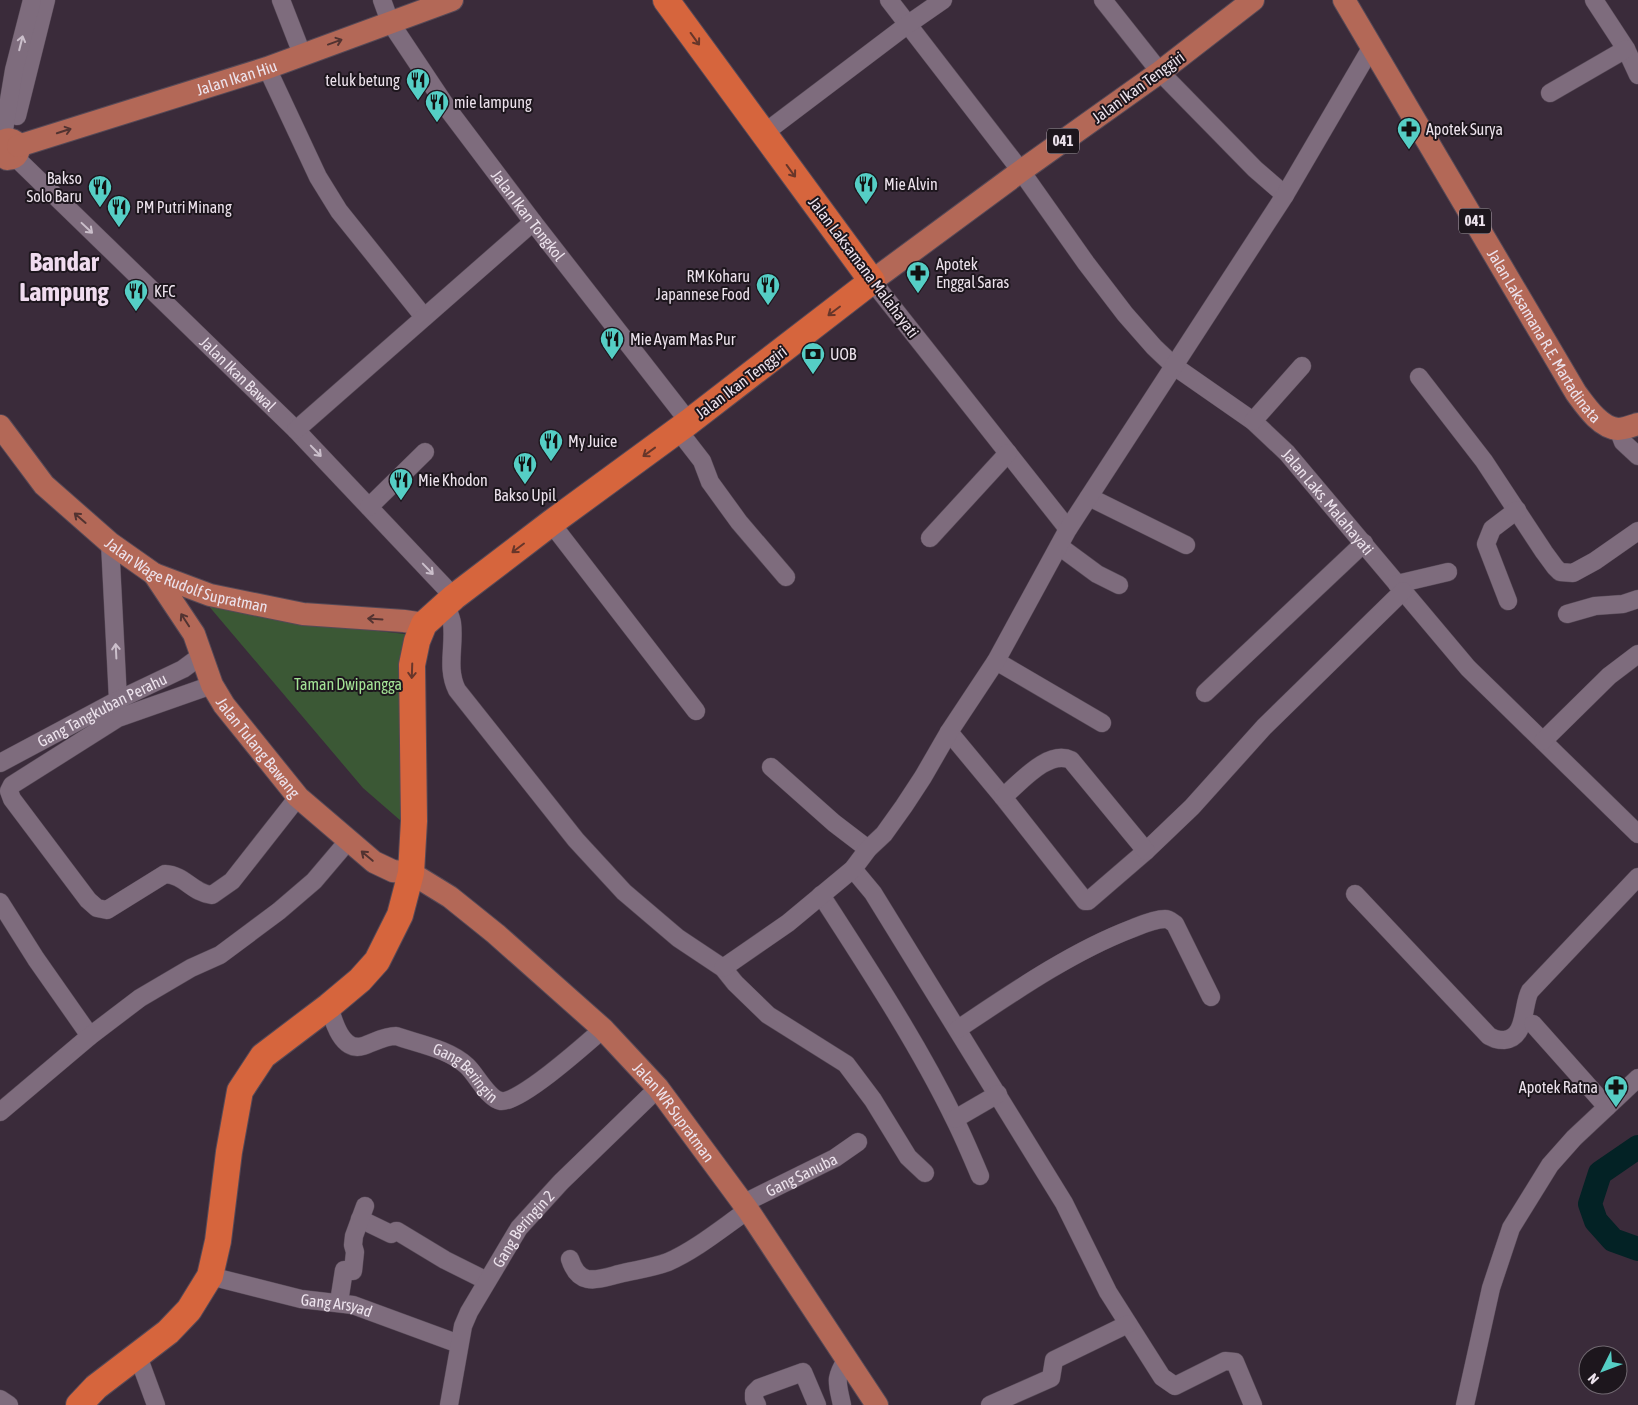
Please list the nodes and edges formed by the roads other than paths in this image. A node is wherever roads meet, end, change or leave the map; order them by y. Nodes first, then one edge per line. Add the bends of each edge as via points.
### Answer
1 (32, 0) edge
2 (46, 0) edge
3 (281, 0) edge
4 (382, 0) edge
5 (452, 0) edge
6 (666, 0) edge
7 (889, 0) edge
8 (943, 0) edge
9 (1102, 0) edge
10 (1253, 0) edge
11 (1594, 0) edge
12 (1351, 4) edge
13 (390, 22) junction
14 (907, 25) junction
15 (1371, 48) junction
16 (1626, 49) junction
17 (302, 54) junction
18 (7, 68) edge
19 (266, 68) junction
20 (1160, 72) junction
21 (1638, 75) edge
22 (1550, 93) dead end
23 (763, 134) junction
24 (6, 149) edge
25 (1021, 171) junction
26 (1285, 194) junction
27 (533, 222) junction
28 (872, 281) junction
29 (424, 317) junction
30 (1174, 366) junction
31 (1302, 366) dead end
32 (1419, 377) dead end
33 (1253, 421) junction
34 (0, 426) edge
35 (683, 426) junction
36 (1628, 426) edge
37 (296, 430) junction
38 (425, 452) dead end
39 (1008, 453) junction
40 (1638, 456) edge
41 (1089, 497) junction
42 (369, 507) junction
43 (1517, 510) junction
44 (551, 523) junction
45 (1068, 529) junction
46 (1638, 532) edge
47 (930, 538) dead end
48 (110, 543) junction
49 (1364, 543) junction
50 (1186, 544) dead end
51 (1058, 546) junction
52 (1448, 572) dead end
53 (154, 574) junction
54 (786, 577) dead end
55 (1119, 586) dead end
56 (1400, 588) junction
57 (1638, 599) edge
58 (450, 601) junction
59 (1508, 601) dead end
60 (1566, 614) dead end
61 (424, 624) junction
62 (1638, 654) edge
63 (202, 655) junction
64 (996, 661) junction
65 (212, 686) junction
66 (1205, 693) dead end
67 (118, 700) junction
68 (696, 711) dead end
69 (1102, 723) dead end
70 (948, 732) junction
71 (1543, 741) junction
72 (0, 763) edge
73 (771, 767) dead end
74 (298, 797) junction
75 (1003, 797) junction
76 (1638, 834) edge
77 (348, 840) junction
78 (868, 849) junction
79 (1146, 851) junction
80 (853, 869) junction
81 (411, 873) junction
82 (1638, 877) edge
83 (1356, 894) dead end
84 (822, 895) junction
85 (0, 902) edge
86 (723, 968) junction
87 (1211, 998) dead end
88 (329, 1006) junction
89 (1533, 1024) dead end
90 (603, 1029) junction
91 (958, 1029) junction
92 (90, 1036) junction
93 (1638, 1078) edge
94 (658, 1088) junction
95 (998, 1094) junction
96 (1607, 1107) junction
97 (0, 1112) edge
98 (955, 1120) junction
99 (858, 1142) dead end
100 (925, 1173) dead end
101 (980, 1176) dead end
102 (746, 1207) junction
103 (570, 1259) dead end
104 (210, 1276) junction
105 (487, 1281) junction
106 (338, 1302) junction
107 (1128, 1324) junction
108 (459, 1344) junction
109 (138, 1356) junction
110 (847, 1358) junction
111 (0, 1399) edge
112 (9, 1405) edge
113 (79, 1405) edge
114 (156, 1405) edge
115 (449, 1405) edge
116 (757, 1405) edge
117 (817, 1405) edge
118 (842, 1405) edge
119 (877, 1405) edge
120 (990, 1405) edge
121 (1253, 1405) edge
122 (1466, 1405) edge

18 -> 1 street
2 - 24 street
3 - 17 street
4 - 13 street, Jalan Ikan Tongkol
5 - 13 main road, Jalan Ikan Hiu
6 -> 23 highway, Jalan Laksamana Malahayati
7 - 14 street, Jalan Laks. Malahayati
8 - 14 street
9 - 20 street
10 - 20 main road, Jalan Ikan Tenggiri / 041
11 - 16 street
12 - 15 main road, Jalan Laksamana R.E. Martadinata / 041
17 -> 13 main road, Jalan Ikan Hiu
13 - 27 street, Jalan Ikan Tongkol via 450,112
14 - 23 street
14 - 25 street, Jalan Laks. Malahayati
15 - 26 street
15 - 36 main road, Jalan Laksamana R.E. Martadinata / 041 via 1576,393 1595,416 1610,426
16 - 21 street
16 - 22 street
17 - 19 main road, Jalan Ikan Hiu
18 - 24 street
24 -> 19 main road, Jalan Ikan Hiu
19 - 29 street via 318,176 339,211
20 - 25 main road, Jalan Ikan Tenggiri / 041
20 - 26 street via 1255,169
23 -> 28 highway, Jalan Laksamana Malahayati
24 -> 37 street, Jalan Ikan Bawal
25 - 28 main road, Jalan Ikan Tenggiri / 041
25 - 30 street, Jalan Laks. Malahayati via 1125,314
26 - 30 street
27 - 29 street
27 - 35 street, Jalan Ikan Tongkol
28 -> 35 highway, Jalan Ikan Tenggiri
28 - 39 street, Jalan Laksamana Malahayati
29 - 37 street
30 - 33 street, Jalan Laks. Malahayati
30 - 41 street
31 - 33 street
32 - 43 street
33 - 49 street, Jalan Laks. Malahayati via 1287,453
48 -> 34 main road, Jalan Wage Rudolf Supratman via 44,485
35 -> 44 highway, Jalan Ikan Tenggiri
35 - 54 street, Jalan Ikan Tongkol via 710,482
36 - 40 street, Jalan Laksamana R.E. Martadinata via 1623,442
37 -> 42 street, Jalan Ikan Bawal
38 - 42 street
39 - 45 street, Jalan Laksamana Malahayati
39 - 47 street
41 - 45 street
41 - 50 street
42 -> 58 street, Jalan Ikan Bawal
43 - 46 street via 1560,572 1572,573
43 - 59 street via 1492,529 1486,544
44 -> 58 highway, Jalan Ikan Tenggiri
44 - 68 street
45 - 51 street
48 - 53 main road, Jalan Wage Rudolf Supratman
67 -> 48 street
49 - 56 street, Jalan Laks. Malahayati
49 - 66 street
51 - 55 street
51 - 64 street
52 - 56 street
61 -> 53 main road, Jalan Wage Rudolf Supratman via 303,614 210,596
63 -> 53 main road, Jalan Tulang Bawang via 194,634
56 - 71 street, Jalan Laks. Malahayati via 1468,668
56 - 79 street via 1264,727 1192,808
57 - 60 street
58 - 61 highway, Jalan Ikan Tenggiri
58 - 86 street via 451,673 464,700 576,840 624,892 678,938
61 -> 81 highway via 416,641 412,665 414,821
62 - 71 street via 1609,676
63 - 65 main road, Jalan Tulang Bawang
63 - 67 street, Gang Tangkuban Perahu via 182,669
64 - 69 street
64 - 70 street
65 - 74 main road, Jalan Tulang Bawang
65 - 74 street via 118,718 12,785 9,791 12,799 88,900 97,908 107,910 165,874 174,874 201,894 212,895 232,881
67 - 72 street, Gang Tangkuban Perahu
70 - 75 street
70 - 78 street via 904,806 884,834
71 - 76 street, Jalan Laks. Malahayati
73 - 78 street
74 - 77 main road, Jalan Tulang Bawang
75 - 79 street via 1043,763 1065,757 1071,760
75 - 79 street via 1086,902
81 -> 77 main road, Jalan Tulang Bawang via 385,868
77 - 92 street via 314,881 252,932 220,955 190,968 140,998
78 - 80 street
80 - 84 street
80 - 91 street via 873,893
81 - 88 highway via 400,915 377,961
81 - 90 main road, Jalan WR Supratman via 450,897 496,934
82 - 83 street via 1530,991 1522,1026 1509,1040 1496,1040 1489,1036
84 - 86 street
84 - 98 street via 874,976
85 - 92 street
86 - 100 street via 768,1015 846,1064 908,1157
87 - 91 street via 1175,924 1164,919 1115,935 1044,973
88 - 90 street, Gang Beringin via 337,1031 349,1044 360,1047 386,1036 396,1036 453,1055 467,1066 493,1098 501,1102 544,1079
88 - 104 highway via 263,1056 240,1091
89 - 96 street
90 - 94 main road, Jalan WR Supratman
91 - 95 street
92 - 97 street
93 - 96 street
94 - 102 main road, Jalan WR Supratman
94 - 105 street, Gang Beringin 2 via 561,1182 519,1228
95 - 98 street
95 - 107 street via 1064,1203 1108,1292
96 - 122 street via 1550,1165 1511,1228 1491,1288
98 - 101 street
99 - 102 street, Gang Sanuba
102 - 103 street, Gang Sanuba via 694,1248 653,1267 588,1280 575,1272
102 - 110 main road, Jalan WR Supratman
104 - 106 street, Gang Arsyad via 286,1296
104 - 109 highway via 188,1310 168,1332
105 - 106 street via 398,1231 391,1234 362,1212 354,1236 353,1271 344,1270
105 - 108 street, Gang Beringin 2 via 469,1312
106 - 108 street, Gang Arsyad via 366,1309
107 - 120 street via 1054,1360 1051,1378
107 - 121 street via 1162,1377 1175,1386 1225,1361 1234,1362
108 - 115 street, Gang Beringin 2
109 - 113 highway via 96,1387
109 - 114 street
110 - 118 street via 838,1373 837,1382
110 - 119 main road, Jalan WR Supratman
111 - 112 street
116 - 117 street via 754,1393 759,1388 802,1372

